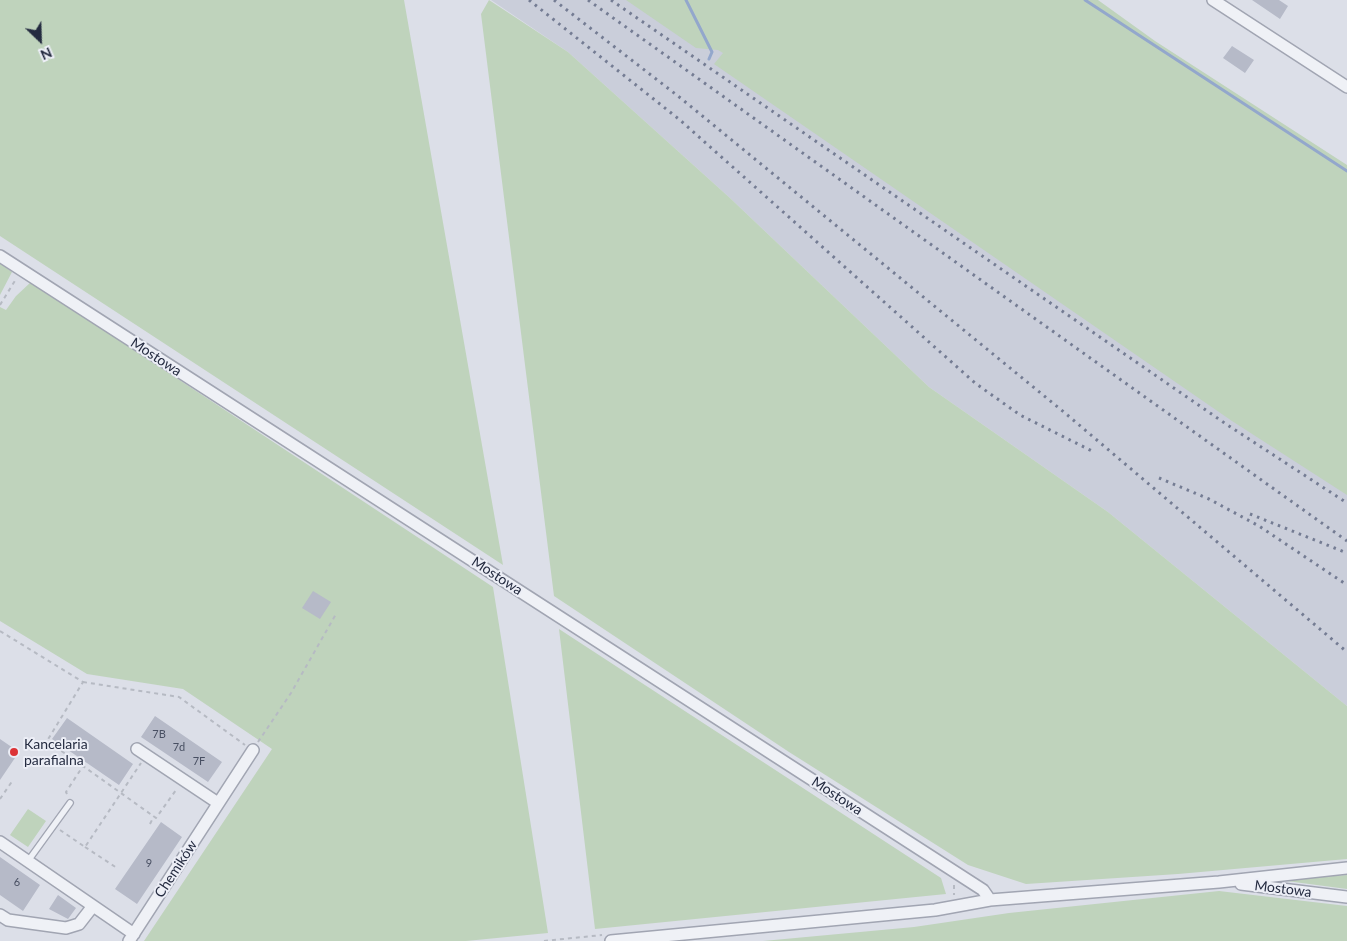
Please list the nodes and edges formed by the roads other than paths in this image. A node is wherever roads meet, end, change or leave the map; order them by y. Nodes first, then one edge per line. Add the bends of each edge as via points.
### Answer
1 (1213, 0) edge
2 (1347, 87) edge
3 (0, 256) edge
4 (253, 750) road end
5 (142, 752) road end
6 (70, 803) road end
7 (218, 804) junction
8 (0, 842) edge
9 (28, 861) junction
10 (1347, 868) edge
11 (1219, 882) junction
12 (1347, 897) edge
13 (990, 900) junction
14 (93, 906) junction
15 (0, 914) edge
16 (132, 938) edge
17 (611, 941) edge

1 - 2 street
3 - 13 street, Mostowa via 983,890
4 - 7 street, Chemików
5 - 7 street
6 - 9 lane
7 - 16 street, Chemików
8 - 9 street, Chemików
9 - 14 street, Chemików
10 - 11 street, Mostowa
11 - 12 street, Mostowa
11 - 13 street, Mostowa
13 - 17 street, Mostowa via 935,910
14 - 15 street via 78,924 66,928 8,920
14 - 16 street, Chemików

